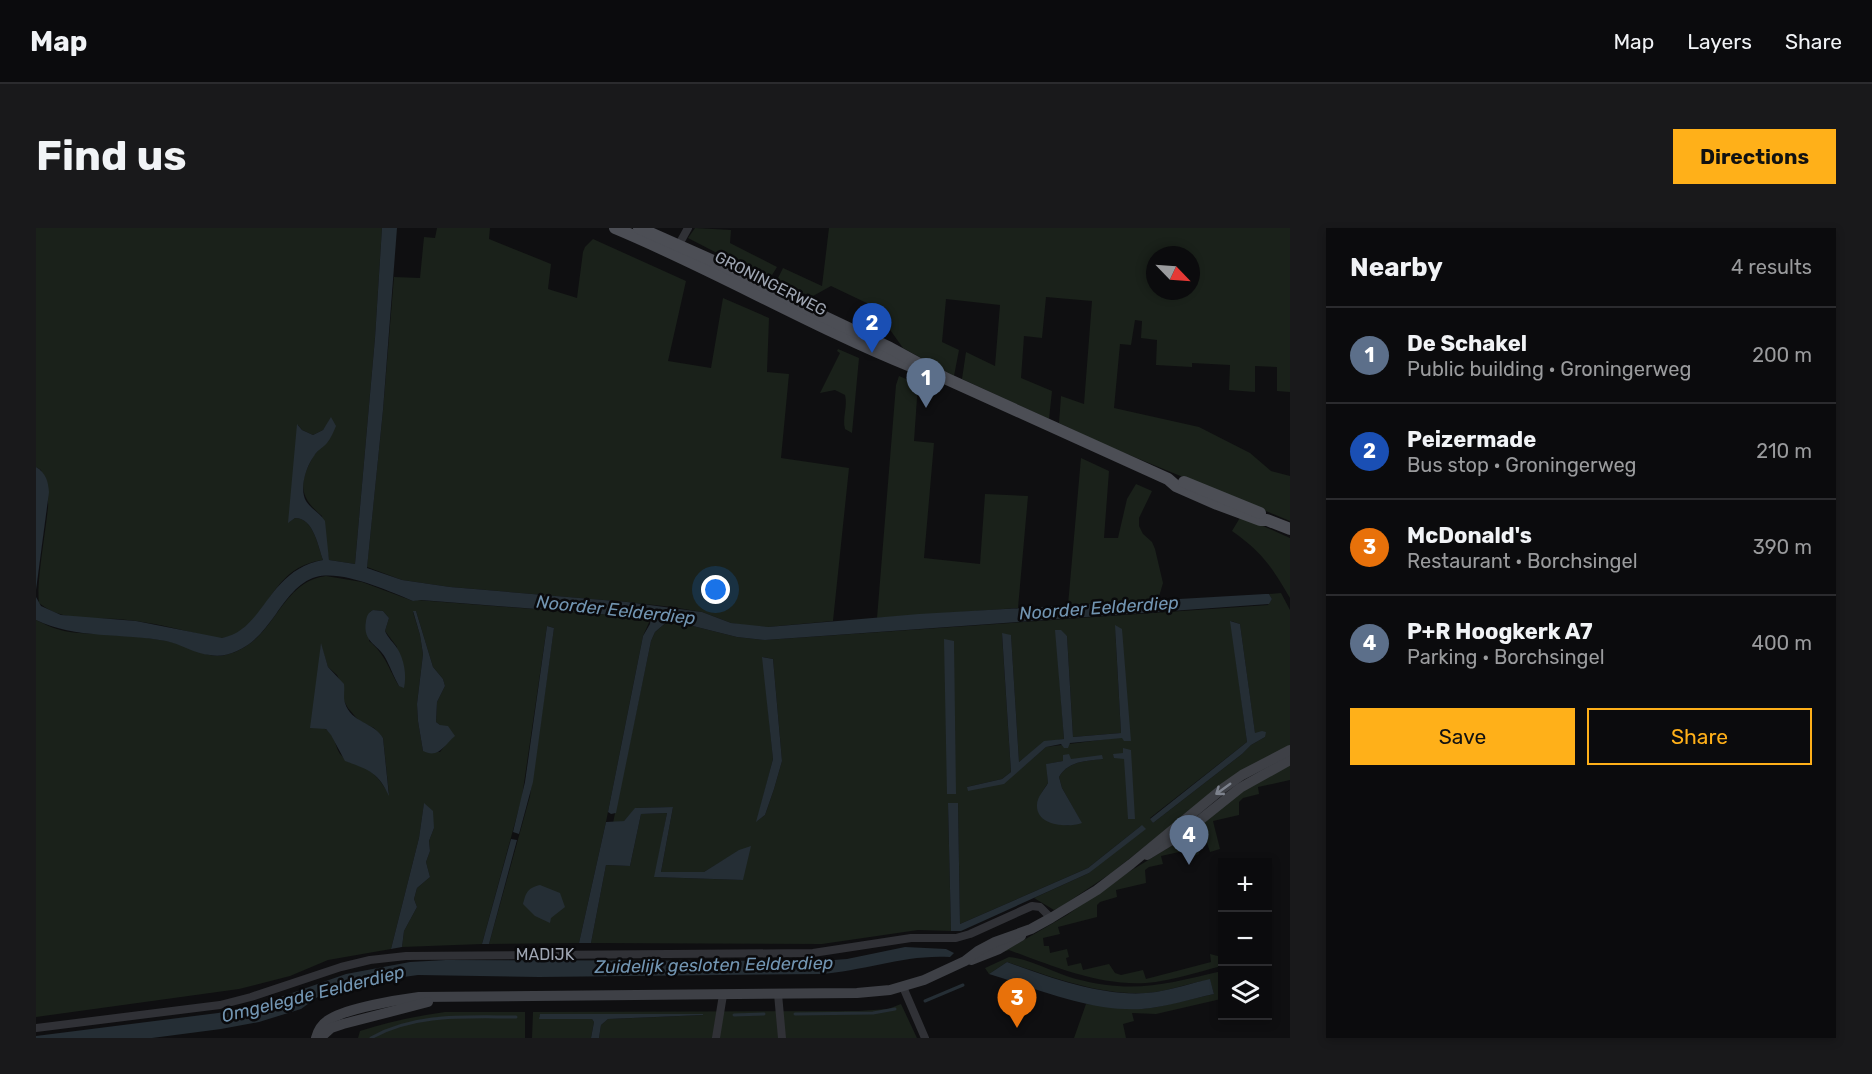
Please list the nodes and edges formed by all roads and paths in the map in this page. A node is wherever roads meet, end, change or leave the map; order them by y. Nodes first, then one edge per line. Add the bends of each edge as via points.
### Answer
1 (615, 228) edge
2 (639, 228) edge
3 (688, 228) edge
4 (676, 249) junction
5 (1290, 529) edge
6 (1290, 750) edge
7 (1290, 760) edge
8 (1131, 864) junction
9 (1051, 918) junction
10 (903, 987) junction
11 (778, 994) junction
12 (723, 995) junction
13 (452, 998) junction
14 (36, 1028) edge
15 (315, 1038) edge
16 (320, 1038) edge
17 (716, 1038) edge
18 (782, 1038) edge
19 (925, 1038) edge

1 - 4 main road, GRONINGERWEG
2 - 4 main road, GRONINGERWEG
3 - 4 street
4 - 5 main road, GRONINGERWEG via 818,325 947,379 1223,507
6 -> 8 main road via 1222,789
7 - 8 main road via 1248,783 1185,832
8 - 9 main road
9 - 10 main road
9 - 14 street, MADIJK via 1040,907 1032,906 956,938 911,938 813,953 406,956 341,967 220,1005
10 - 11 main road via 857,993
10 - 19 street
11 - 12 main road
11 - 18 street
12 - 13 main road
12 - 17 street
13 - 15 main road via 407,998 345,1014 325,1023
13 - 16 main road via 343,1024

